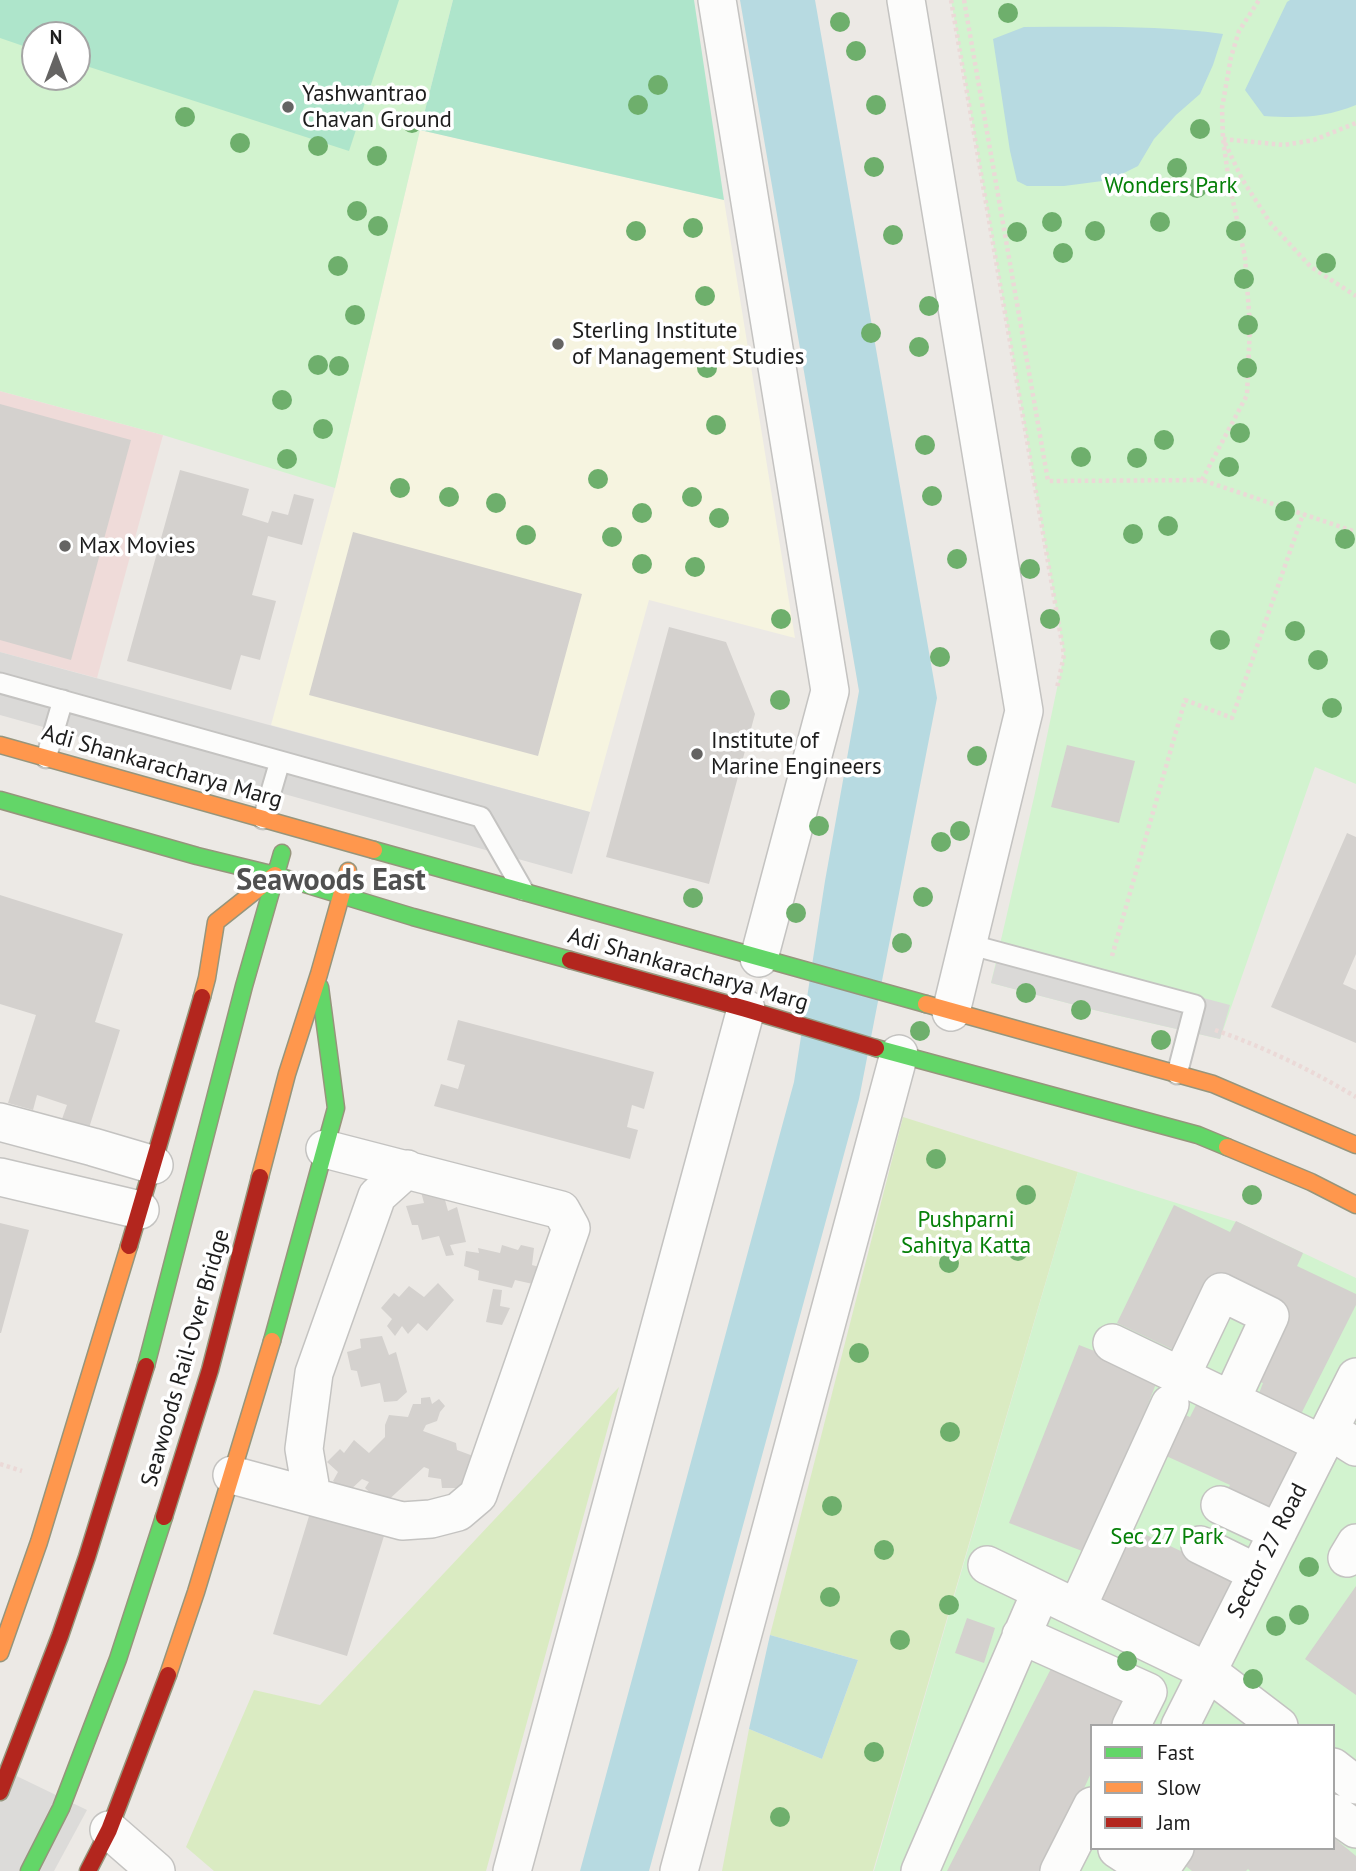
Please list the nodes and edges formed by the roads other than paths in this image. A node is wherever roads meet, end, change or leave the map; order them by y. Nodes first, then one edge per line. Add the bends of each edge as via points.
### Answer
1 (716, 0) edge
2 (905, 0) edge
3 (0, 682) edge
4 (63, 700) junction
5 (0, 745) edge
6 (47, 758) junction
7 (280, 761) junction
8 (0, 800) edge
9 (263, 819) junction
10 (290, 826) junction
11 (354, 845) junction
12 (275, 875) junction
13 (525, 893) junction
14 (342, 895) junction
15 (968, 944) junction
16 (771, 962) junction
17 (319, 974) junction
18 (951, 1012) junction
19 (759, 1013) junction
20 (889, 1051) junction
21 (1177, 1074) junction
22 (0, 1122) edge
23 (1356, 1145) edge
24 (325, 1149) junction
25 (154, 1165) junction
26 (407, 1169) junction
27 (0, 1177) edge
28 (1356, 1205) edge
29 (140, 1210) junction
30 (1112, 1343) dead end
31 (1356, 1377) edge
32 (1175, 1390) junction
33 (1231, 1400) junction
34 (1336, 1440) edge
35 (232, 1475) junction
36 (312, 1496) junction
37 (1220, 1505) dead end
38 (1278, 1532) junction
39 (1200, 1545) dead end
40 (987, 1566) dead end
41 (1257, 1573) junction
42 (1041, 1591) junction
43 (1077, 1608) junction
44 (1021, 1634) junction
45 (0, 1653) edge
46 (1207, 1671) junction
47 (1132, 1724) edge
48 (1181, 1724) edge
49 (1276, 1724) edge
50 (1335, 1769) edge
51 (1356, 1785) edge
52 (2, 1787) edge
53 (1090, 1810) edge
54 (1335, 1814) edge
55 (1356, 1829) edge
56 (109, 1830) junction
57 (1174, 1850) edge
58 (1113, 1856) edge
59 (29, 1871) edge
60 (88, 1871) edge
61 (156, 1871) edge
62 (512, 1871) edge
63 (679, 1871) edge
64 (920, 1871) edge
65 (1059, 1871) edge
66 (1150, 1871) edge
67 (1159, 1871) edge

1 - 16 street via 831,691
2 - 15 street via 1024,711
3 - 4 lane
4 - 6 lane
4 - 7 lane
5 - 6 main road, Adi Shankaracharya Marg
6 - 9 main road, Adi Shankaracharya Marg
7 - 9 lane
7 - 13 lane via 481,817
8 - 12 main road, Adi Shankaracharya Marg
9 - 10 main road, Adi Shankaracharya Marg
10 - 11 main road, Adi Shankaracharya Marg
10 - 12 main road, Seawoods Rail-Over Bridge
11 - 13 main road, Adi Shankaracharya Marg
11 - 14 main road, Seawoods Rail-Over Bridge
12 - 14 main road, Adi Shankaracharya Marg
12 - 25 main road via 216,922 206,978
12 - 52 main road, Seawoods Rail-Over Bridge via 151,1351 87,1557
13 - 16 main road, Adi Shankaracharya Marg
14 - 17 main road, Seawoods Rail-Over Bridge
14 - 19 main road, Adi Shankaracharya Marg
15 - 18 street
15 - 21 lane via 1195,1005
16 - 18 main road, Adi Shankaracharya Marg
17 - 24 main road via 336,1108
17 - 59 main road, Seawoods Rail-Over Bridge via 287,1074 210,1370 150,1563 61,1808
18 - 21 main road, Adi Shankaracharya Marg
19 - 20 main road, Adi Shankaracharya Marg
19 - 62 street
20 - 28 main road, Adi Shankaracharya Marg via 1198,1135
20 - 63 street
21 - 23 main road, Adi Shankaracharya Marg via 1213,1084
22 - 25 street
24 - 26 street
24 - 35 main road
25 - 29 main road
26 - 36 street via 377,1196 314,1373 304,1449
26 - 36 street via 562,1210 570,1228 478,1495 458,1512 431,1520 402,1521
27 - 29 street
29 - 45 main road via 39,1542
30 - 32 street
31 - 34 street, Sector 27 Road
32 - 33 street
32 - 33 street via 1221,1292 1270,1316
32 - 43 street
33 - 34 street
34 - 38 street, Sector 27 Road
35 - 36 street
35 - 56 main road via 167,1678
37 - 38 street
38 - 41 street, Sector 27 Road
39 - 41 street
40 - 42 street
41 - 46 street, Sector 27 Road
42 - 43 street
42 - 44 street
43 - 46 street
44 - 47 street via 1148,1692
44 - 64 street
46 - 48 street, Sector 27 Road
46 - 49 street
50 - 51 street
53 - 65 street
54 - 55 street
56 - 60 main road
56 - 61 street
57 - 67 street
58 - 66 street

